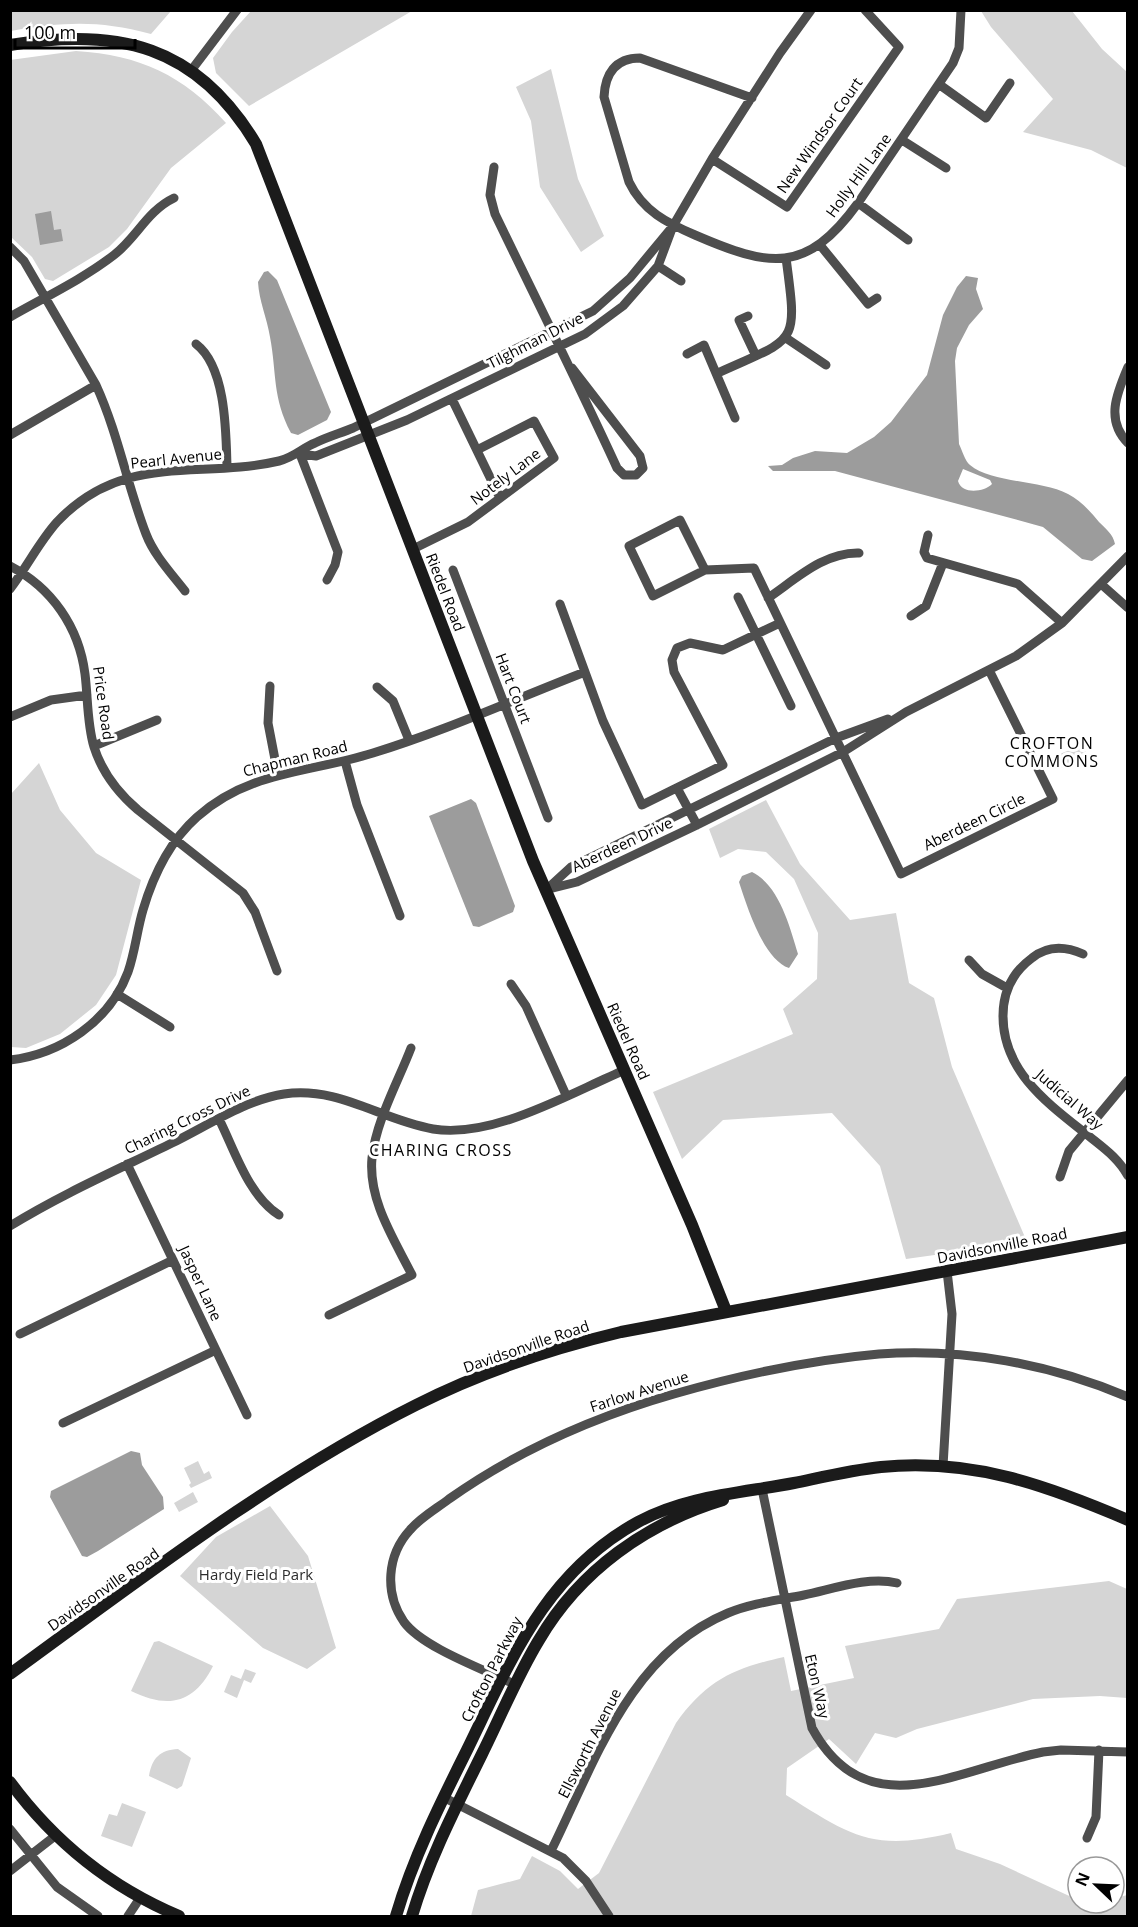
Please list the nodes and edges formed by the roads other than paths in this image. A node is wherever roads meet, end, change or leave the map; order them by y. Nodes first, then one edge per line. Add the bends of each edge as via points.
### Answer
1 (237, 10) edge
2 (811, 10) edge
3 (864, 10) edge
4 (961, 10) edge
5 (10, 45) edge
6 (190, 72) junction
7 (1010, 83) dead end
8 (940, 85) junction
9 (752, 98) junction
10 (902, 140) junction
11 (712, 159) junction
12 (494, 167) dead end
13 (946, 168) dead end
14 (174, 198) dead end
15 (858, 203) junction
16 (673, 226) junction
17 (908, 240) dead end
18 (820, 245) junction
19 (10, 247) edge
20 (786, 258) junction
21 (658, 266) junction
22 (681, 281) dead end
23 (45, 297) junction
24 (877, 298) dead end
25 (748, 316) dead end
26 (10, 317) edge
27 (552, 332) junction
28 (786, 338) junction
29 (196, 344) dead end
30 (559, 347) junction
31 (687, 354) dead end
32 (756, 356) junction
33 (826, 365) dead end
34 (1128, 367) edge
35 (572, 368) junction
36 (718, 373) junction
37 (96, 385) junction
38 (452, 399) junction
39 (735, 418) dead end
40 (366, 428) junction
41 (10, 435) edge
42 (1128, 443) edge
43 (477, 450) junction
44 (300, 454) junction
45 (227, 467) junction
46 (129, 477) junction
47 (500, 498) junction
48 (928, 535) dead end
49 (413, 549) junction
50 (859, 553) dead end
51 (1128, 556) edge
52 (943, 562) junction
53 (10, 566) edge
54 (453, 570) dead end
55 (705, 570) junction
56 (23, 572) junction
57 (327, 580) dead end
58 (1101, 584) junction
59 (10, 589) edge
60 (185, 591) dead end
61 (738, 597) dead end
62 (768, 598) junction
63 (560, 604) dead end
64 (1128, 608) edge
65 (911, 616) dead end
66 (780, 623) junction
67 (1062, 623) junction
68 (757, 636) junction
69 (989, 670) junction
70 (585, 672) junction
71 (270, 686) dead end
72 (377, 687) dead end
73 (87, 695) junction
74 (504, 704) junction
75 (791, 706) dead end
76 (906, 712) junction
77 (477, 714) junction
78 (10, 717) edge
79 (157, 720) dead end
80 (836, 738) junction
81 (409, 740) junction
82 (94, 746) junction
83 (843, 752) junction
84 (345, 761) junction
85 (278, 775) junction
86 (677, 788) junction
87 (689, 810) junction
88 (548, 818) dead end
89 (697, 825) junction
90 (176, 840) junction
91 (545, 890) junction
92 (400, 916) dead end
93 (1083, 954) dead end
94 (969, 960) dead end
95 (277, 971) dead end
96 (511, 984) dead end
97 (1007, 988) junction
98 (117, 994) junction
99 (170, 1027) dead end
100 (411, 1048) dead end
101 (10, 1060) edge
102 (626, 1070) junction
103 (1128, 1080) edge
104 (566, 1095) junction
105 (385, 1114) junction
106 (219, 1119) junction
107 (1084, 1132) junction
108 (127, 1164) junction
109 (1128, 1176) edge
110 (1060, 1177) dead end
111 (279, 1215) dead end
112 (10, 1226) edge
113 (1128, 1236) edge
114 (173, 1260) junction
115 (947, 1271) junction
116 (726, 1311) junction
117 (329, 1316) dead end
118 (20, 1334) dead end
119 (216, 1350) junction
120 (950, 1354) junction
121 (1128, 1397) edge
122 (247, 1415) dead end
123 (63, 1423) dead end
124 (943, 1466) junction
125 (762, 1489) junction
126 (1128, 1520) edge
127 (897, 1583) dead end
128 (784, 1599) junction
129 (10, 1674) edge
130 (502, 1678) junction
131 (516, 1685) junction
132 (1099, 1750) junction
133 (1128, 1752) edge
134 (10, 1782) edge
135 (443, 1797) junction
136 (457, 1804) junction
137 (10, 1829) edge
138 (56, 1836) junction
139 (1087, 1838) dead end
140 (551, 1851) junction
141 (29, 1856) junction
142 (10, 1871) edge
143 (140, 1898) junction
144 (98, 1917) edge
145 (128, 1917) edge
146 (179, 1917) edge
147 (396, 1917) edge
148 (412, 1917) edge
149 (609, 1917) edge

1 - 6 street
2 - 9 street, Tilghman Drive
3 - 11 street, New Windsor Court via 898,47 787,207
4 - 8 street, Holly Hill Lane via 959,48
5 - 6 street, Riedel Road via 100,38 142,47
6 - 40 street, Riedel Road via 234,110 256,144
7 - 8 street via 986,118
8 - 10 street, Holly Hill Lane
9 - 11 street, Tilghman Drive
9 - 16 street, Holly Hill Lane via 640,58 624,60 612,69 604,84 604,98 630,182 657,218
10 - 13 street
10 - 15 street, Holly Hill Lane
11 - 16 street, Tilghman Drive
12 - 27 street via 491,204
14 - 23 street via 153,210 115,254
15 - 17 street
15 - 18 street, Holly Hill Lane via 842,226
16 - 20 street, Holly Hill Lane via 741,255
16 - 21 street, Tilghman Drive
16 - 27 street, Tilghman Drive via 613,295 578,320
18 - 20 street, Holly Hill Lane
18 - 24 street via 868,304
19 - 23 street via 24,261
20 - 28 street via 794,317
21 - 22 street
21 - 30 street, Tilghman Drive via 623,306 585,334
23 - 26 street
23 - 37 street
25 - 32 street via 739,320
27 - 30 street
27 - 40 street, Tilghman Drive
28 - 32 street
28 - 33 street
29 - 45 street via 214,367 225,424
30 - 35 street
30 - 38 street, Tilghman Drive
31 - 36 street via 704,345
32 - 36 street
34 - 42 street via 1114,412 1118,430
35 - 35 street via 617,468 624,475 636,475 642,468 640,456
36 - 39 street
37 - 41 street
37 - 46 street
38 - 40 street, Tilghman Drive
38 - 43 street
40 - 44 street, Pearl Avenue via 312,444
40 - 49 street, Riedel Road
43 - 47 street
43 - 47 street, Notely Lane via 534,421 554,458
44 - 45 street, Pearl Avenue via 279,461
44 - 57 street via 338,552
45 - 46 street, Pearl Avenue
46 - 56 street, Pearl Avenue via 74,507 46,535
46 - 60 street via 151,545
47 - 49 street, Notely Lane via 450,533
48 - 52 street via 924,555
49 - 77 street, Riedel Road
50 - 62 street via 829,558
51 - 58 street, Aberdeen Drive
52 - 65 street via 926,606
52 - 67 street via 1018,584
53 - 56 street, Price Road
54 - 74 street, Hart Court
55 - 55 street via 653,596 629,546 680,520
55 - 62 street via 754,568
56 - 59 street, Pearl Avenue
56 - 73 street, Price Road via 53,599 73,630
58 - 64 street
58 - 67 street, Aberdeen Drive
61 - 68 street
62 - 66 street
63 - 70 street
66 - 68 street
66 - 80 street
67 - 69 street, Aberdeen Drive
68 - 75 street
68 - 86 street via 723,650 684,643 674,654 674,672 723,765
69 - 76 street, Aberdeen Drive
69 - 83 street, Aberdeen Circle via 1053,799 901,874
70 - 74 street, Chapman Road
70 - 86 street via 642,805
71 - 85 street via 268,723
72 - 81 street via 393,700
73 - 78 street via 51,700
73 - 82 street, Price Road
74 - 77 street, Chapman Road
74 - 88 street, Hart Court
76 - 80 street, Aberdeen Drive
76 - 83 street, Aberdeen Drive
77 - 81 street, Chapman Road
77 - 91 street, Riedel Road
79 - 82 street
80 - 83 street
80 - 87 street, Aberdeen Drive
81 - 84 street, Chapman Road
82 - 90 street, Price Road via 108,776 125,799
83 - 89 street, Aberdeen Drive
84 - 85 street, Chapman Road
84 - 92 street via 357,805
85 - 90 street, Chapman Road via 231,792 196,818
86 - 87 street
87 - 89 street
87 - 91 street, Aberdeen Drive via 571,867
89 - 91 street, Aberdeen Drive via 577,882
90 - 95 street, Price Road via 245,896
90 - 98 street, Chapman Road via 150,887 128,972
91 - 102 street, Riedel Road
93 - 97 street, Judicial Way via 1057,948 1038,953 1021,967
94 - 97 street via 982,975
96 - 104 street via 526,1006
97 - 107 street, Judicial Way via 1004,1031 1018,1071 1030,1087
98 - 99 street
98 - 101 street, Chapman Road via 105,1011 74,1037 42,1053
100 - 105 street
102 - 104 street, Charing Cross Drive
102 - 116 street, Riedel Road
103 - 107 street
104 - 105 street, Charing Cross Drive via 509,1120 469,1129 434,1129
105 - 106 street, Charing Cross Drive via 335,1096 301,1093 269,1097
105 - 117 street via 372,1157 375,1188 383,1216 412,1275
106 - 108 street, Charing Cross Drive
106 - 111 street via 257,1195
107 - 109 street, Judicial Way via 1109,1152
107 - 110 street via 1066,1158
108 - 112 street, Charing Cross Drive
108 - 114 street, Jasper Lane
113 - 115 street, Davidsonville Road
114 - 118 street
114 - 119 street, Jasper Lane
115 - 116 street, Davidsonville Road
115 - 120 street via 952,1302
116 - 129 street, Davidsonville Road via 576,1343 489,1372 415,1405 271,1491
119 - 122 street, Jasper Lane
119 - 123 street
120 - 121 street, Farlow Avenue via 1051,1370
120 - 124 street
120 - 130 street, Farlow Avenue via 881,1354 819,1363 706,1385 643,1403 529,1451 417,1523 397,1549 391,1570 399,1612 424,1641
124 - 125 street, Crofton Parkway via 882,1467
124 - 126 street, Crofton Parkway via 997,1473 1039,1484
125 - 128 street, Eton Way
125 - 130 street, Crofton Parkway via 705,1497 672,1507 638,1522 597,1550 544,1605
125 - 131 street, Crofton Parkway via 670,1520 620,1549 563,1605 538,1641
127 - 128 street, Ellsworth Avenue via 874,1581
128 - 132 street, Eton Way via 812,1728 831,1756 859,1778 877,1784 908,1786 1034,1754
128 - 140 street, Ellsworth Avenue via 750,1606 712,1621 690,1633 653,1665 621,1710
130 - 131 street, Farlow Avenue
130 - 135 street, Crofton Parkway
131 - 136 street, Crofton Parkway
132 - 133 street, Eton Way
132 - 139 street via 1096,1817
134 - 138 street
135 - 136 street
135 - 147 street, Crofton Parkway via 410,1872
136 - 140 street
136 - 148 street, Crofton Parkway via 424,1878
137 - 141 street
138 - 141 street
138 - 143 street via 110,1881
140 - 149 street via 574,1866
141 - 142 street
141 - 144 street via 57,1887
143 - 145 street
143 - 146 street

